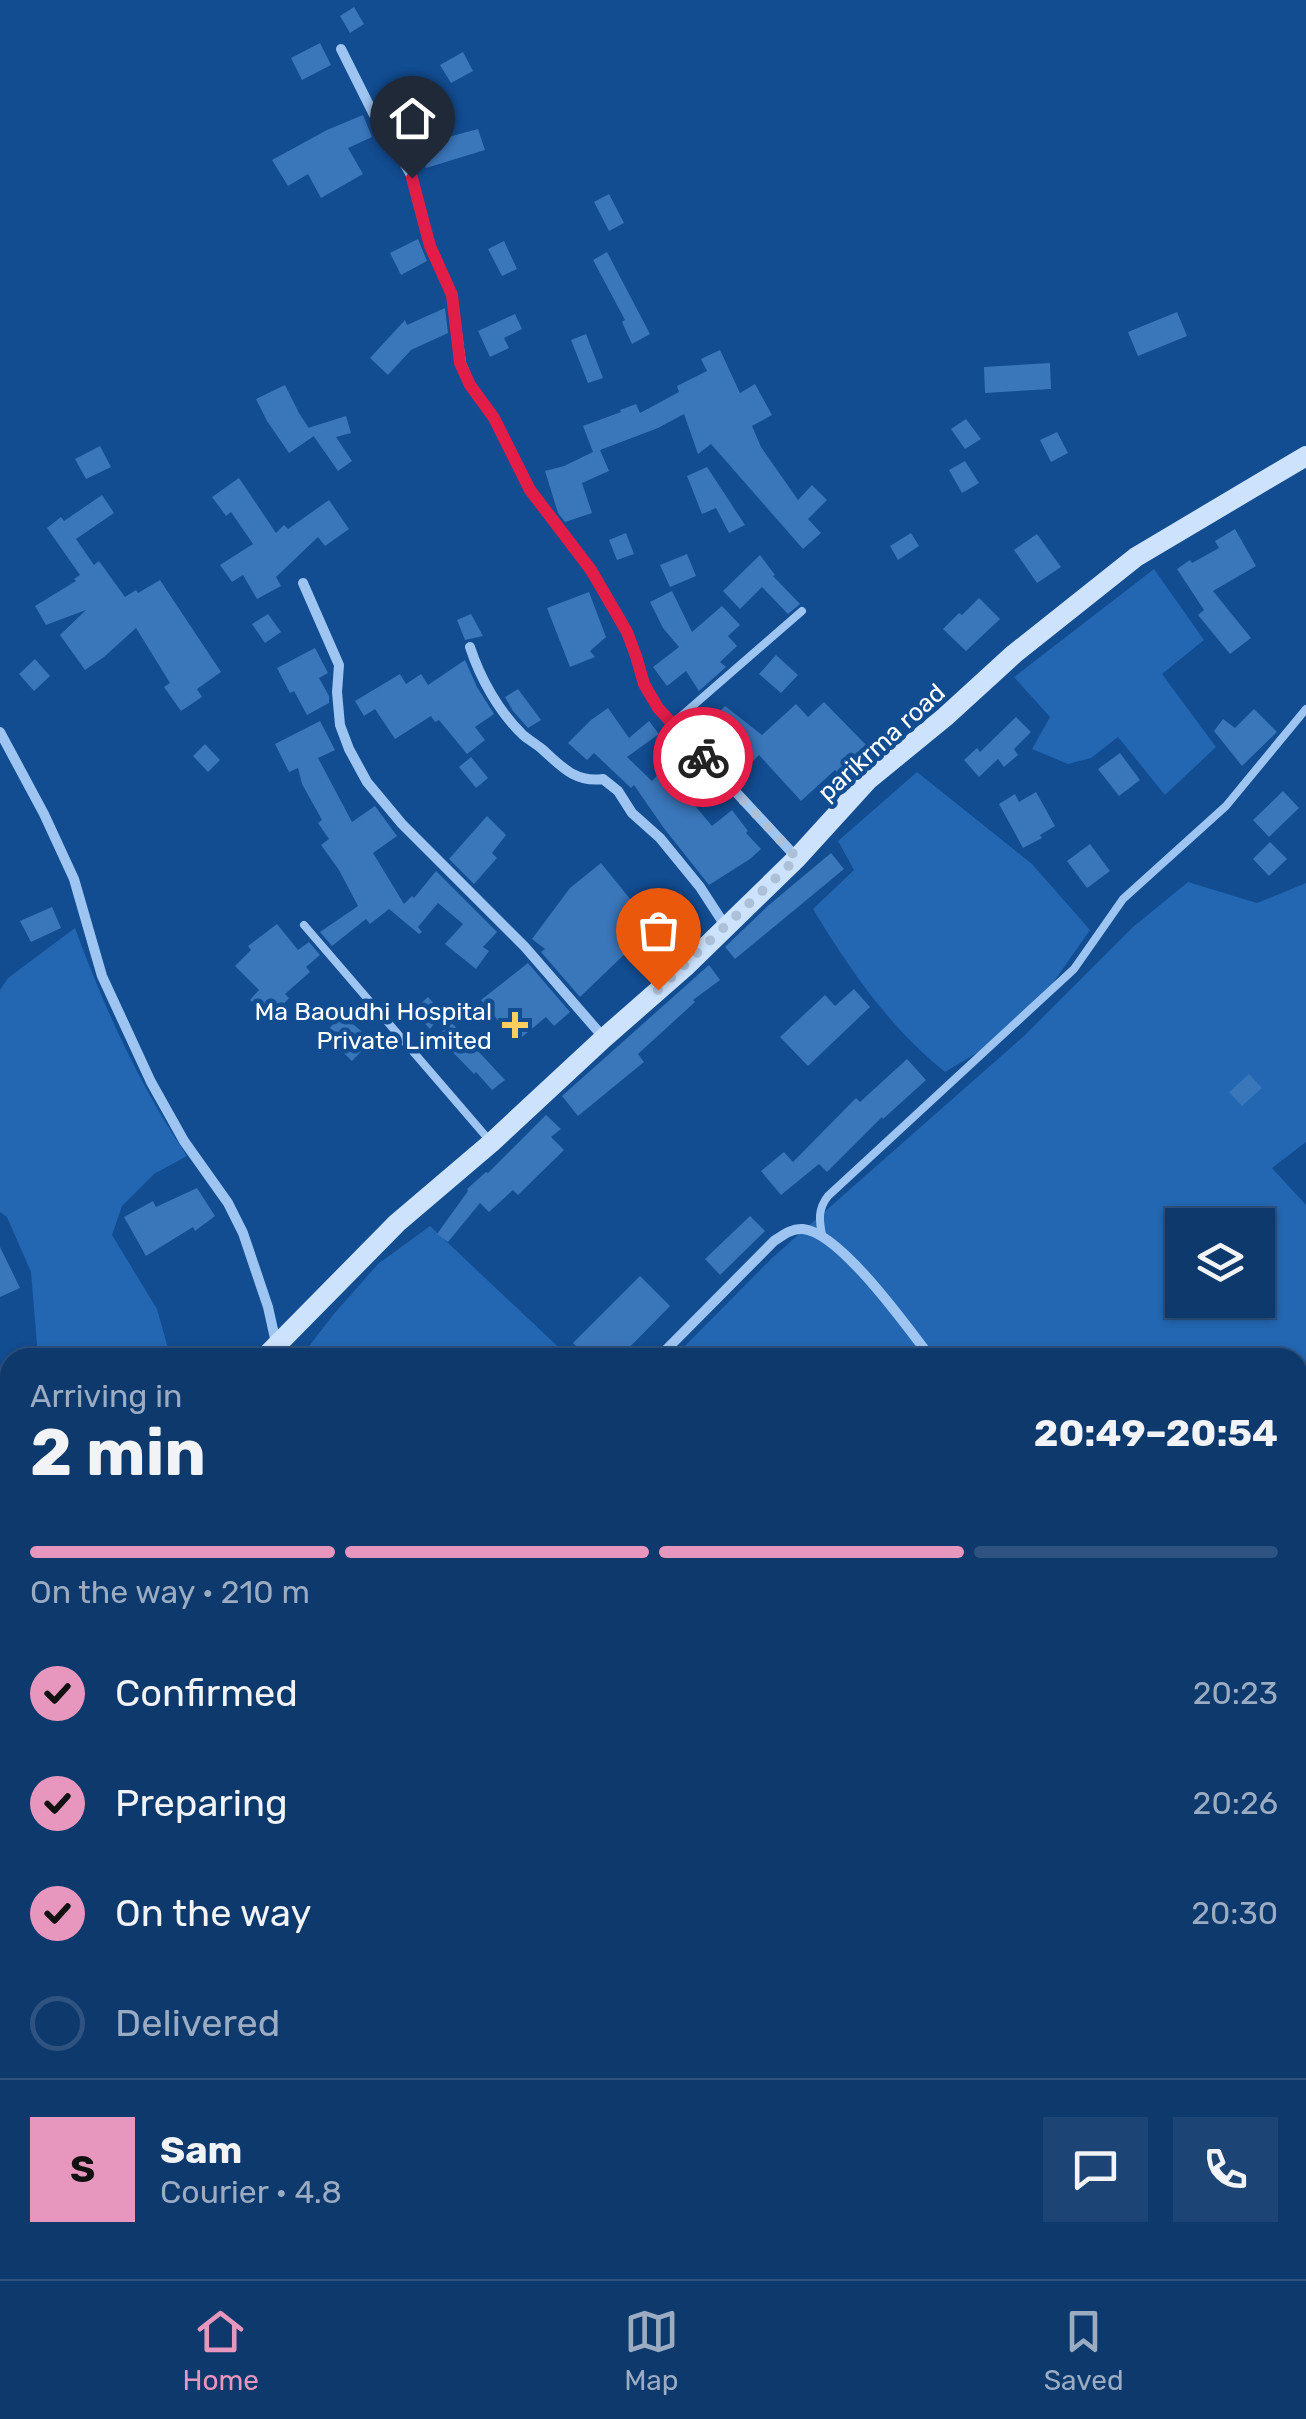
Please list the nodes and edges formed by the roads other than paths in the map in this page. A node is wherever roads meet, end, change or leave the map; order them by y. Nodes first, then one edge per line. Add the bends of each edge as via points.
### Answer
1 (341, 49) dead end
2 (1306, 456) edge
3 (303, 582) dead end
4 (802, 611) dead end
5 (470, 648) dead end
6 (1306, 709) edge
7 (672, 724) junction
8 (0, 732) edge
9 (797, 858) junction
10 (304, 925) dead end
11 (726, 927) junction
12 (604, 1038) junction
13 (491, 1142) junction
14 (822, 1235) junction
15 (274, 1348) edge
16 (279, 1348) edge
17 (668, 1348) edge
18 (924, 1348) edge

1 - 7 street via 412,178 452,295 460,363 470,385 530,490 591,570 627,632 644,684
2 - 9 street, parikrma road via 1136,557 868,780
3 - 12 street via 339,665 340,725 367,782
4 - 7 lane
5 - 11 street via 494,698 523,734 564,769 588,781 603,779 618,792 700,886
6 - 14 lane via 1226,806 1123,899 1074,969 828,1196 820,1206
7 - 9 street
8 - 15 street via 74,880 102,976 151,1082 243,1234
9 - 11 street, parikrma road
10 - 13 lane
11 - 12 street, parikrma road
12 - 13 street, parikrma road
13 - 16 street, parikrma road via 397,1222
14 - 17 street via 790,1230 774,1241
14 - 18 street via 886,1296

